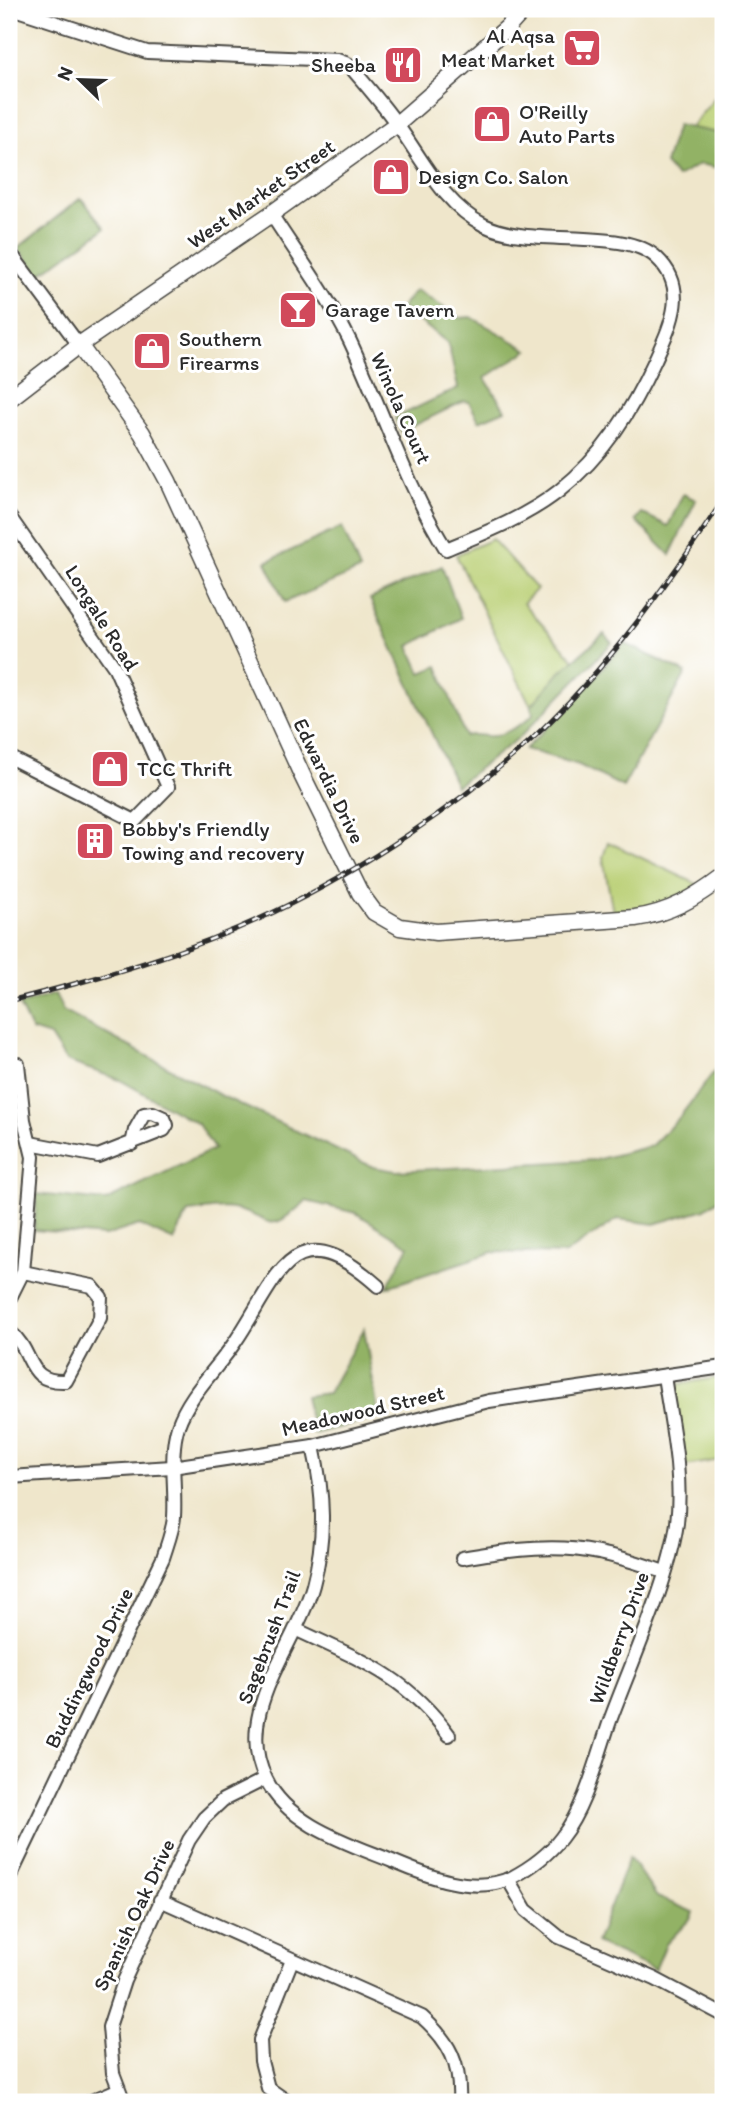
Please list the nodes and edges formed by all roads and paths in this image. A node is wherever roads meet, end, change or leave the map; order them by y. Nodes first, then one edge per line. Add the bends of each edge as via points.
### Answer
1 (14, 9) edge
2 (524, 9) edge
3 (397, 124) junction
4 (271, 215) junction
5 (9, 251) edge
6 (79, 345) junction
7 (9, 398) edge
8 (9, 516) edge
9 (9, 757) edge
10 (723, 877) edge
11 (9, 1065) edge
12 (24, 1121) junction
13 (9, 1122) edge
14 (30, 1143) junction
15 (132, 1144) dead end
16 (23, 1272) junction
17 (378, 1286) dead end
18 (9, 1300) edge
19 (9, 1331) edge
20 (723, 1367) edge
21 (664, 1376) junction
22 (313, 1446) junction
23 (173, 1467) junction
24 (9, 1477) edge
25 (462, 1558) dead end
26 (664, 1572) junction
27 (297, 1630) junction
28 (449, 1735) dead end
29 (265, 1779) junction
30 (9, 1879) edge
31 (508, 1879) junction
32 (160, 1900) junction
33 (292, 1959) junction
34 (723, 2015) edge
35 (120, 2096) edge
36 (723, 2099) edge
37 (89, 2102) edge
38 (288, 2102) edge
39 (459, 2102) edge
40 (717, 2102) edge

1 - 3 street via 147,52 337,60 348,64
2 - 3 main road, West Market Street
3 - 4 main road, West Market Street
3 - 4 street, Winola Court via 449,197 475,220 520,237 640,247 663,265 675,290 675,312 632,407 586,468 547,500 446,549 348,338
4 - 6 main road, West Market Street
5 - 6 street
6 - 7 main road, West Market Street
6 - 10 main road, Edwardia Drive via 142,433 168,481 302,775 360,893 374,912 400,928 436,932 635,918 683,904
8 - 9 street, Longale Road via 115,668 168,787 135,821
11 - 12 street via 18,1064
12 - 13 street
12 - 14 street
14 - 15 street via 98,1156
14 - 16 street via 33,1157
16 - 18 street
16 - 19 street via 92,1286 101,1297 100,1318 66,1381 48,1382 33,1370 28,1352
17 - 23 street, Buddingwood Drive via 352,1263 329,1253 303,1255 278,1271 236,1341 184,1412
20 - 21 street, Meadowood Street
21 - 22 street, Meadowood Street via 489,1401
21 - 26 street, Wildberry Drive via 679,1483 677,1522
22 - 23 street, Meadowood Street
22 - 27 street, Sagebrush Trail via 321,1479 323,1532
23 - 24 street, Meadowood Street
23 - 30 street, Buddingwood Drive via 174,1520 163,1558
25 - 26 street via 562,1546 618,1555
26 - 31 street, Wildberry Drive via 575,1816 548,1853
27 - 28 street via 396,1679 431,1710
27 - 29 street, Sagebrush Trail via 265,1692 259,1714 257,1741
29 - 31 street via 301,1819 422,1874 466,1883
29 - 32 street, Spanish Oak Drive via 223,1800 204,1818
31 - 34 street via 526,1910 559,1937
32 - 33 street
32 - 35 street, Spanish Oak Drive via 113,2007 110,2049
33 - 38 street via 260,2040 268,2088
33 - 39 street via 422,2017 444,2038 460,2083
35 - 37 street
36 - 40 street

